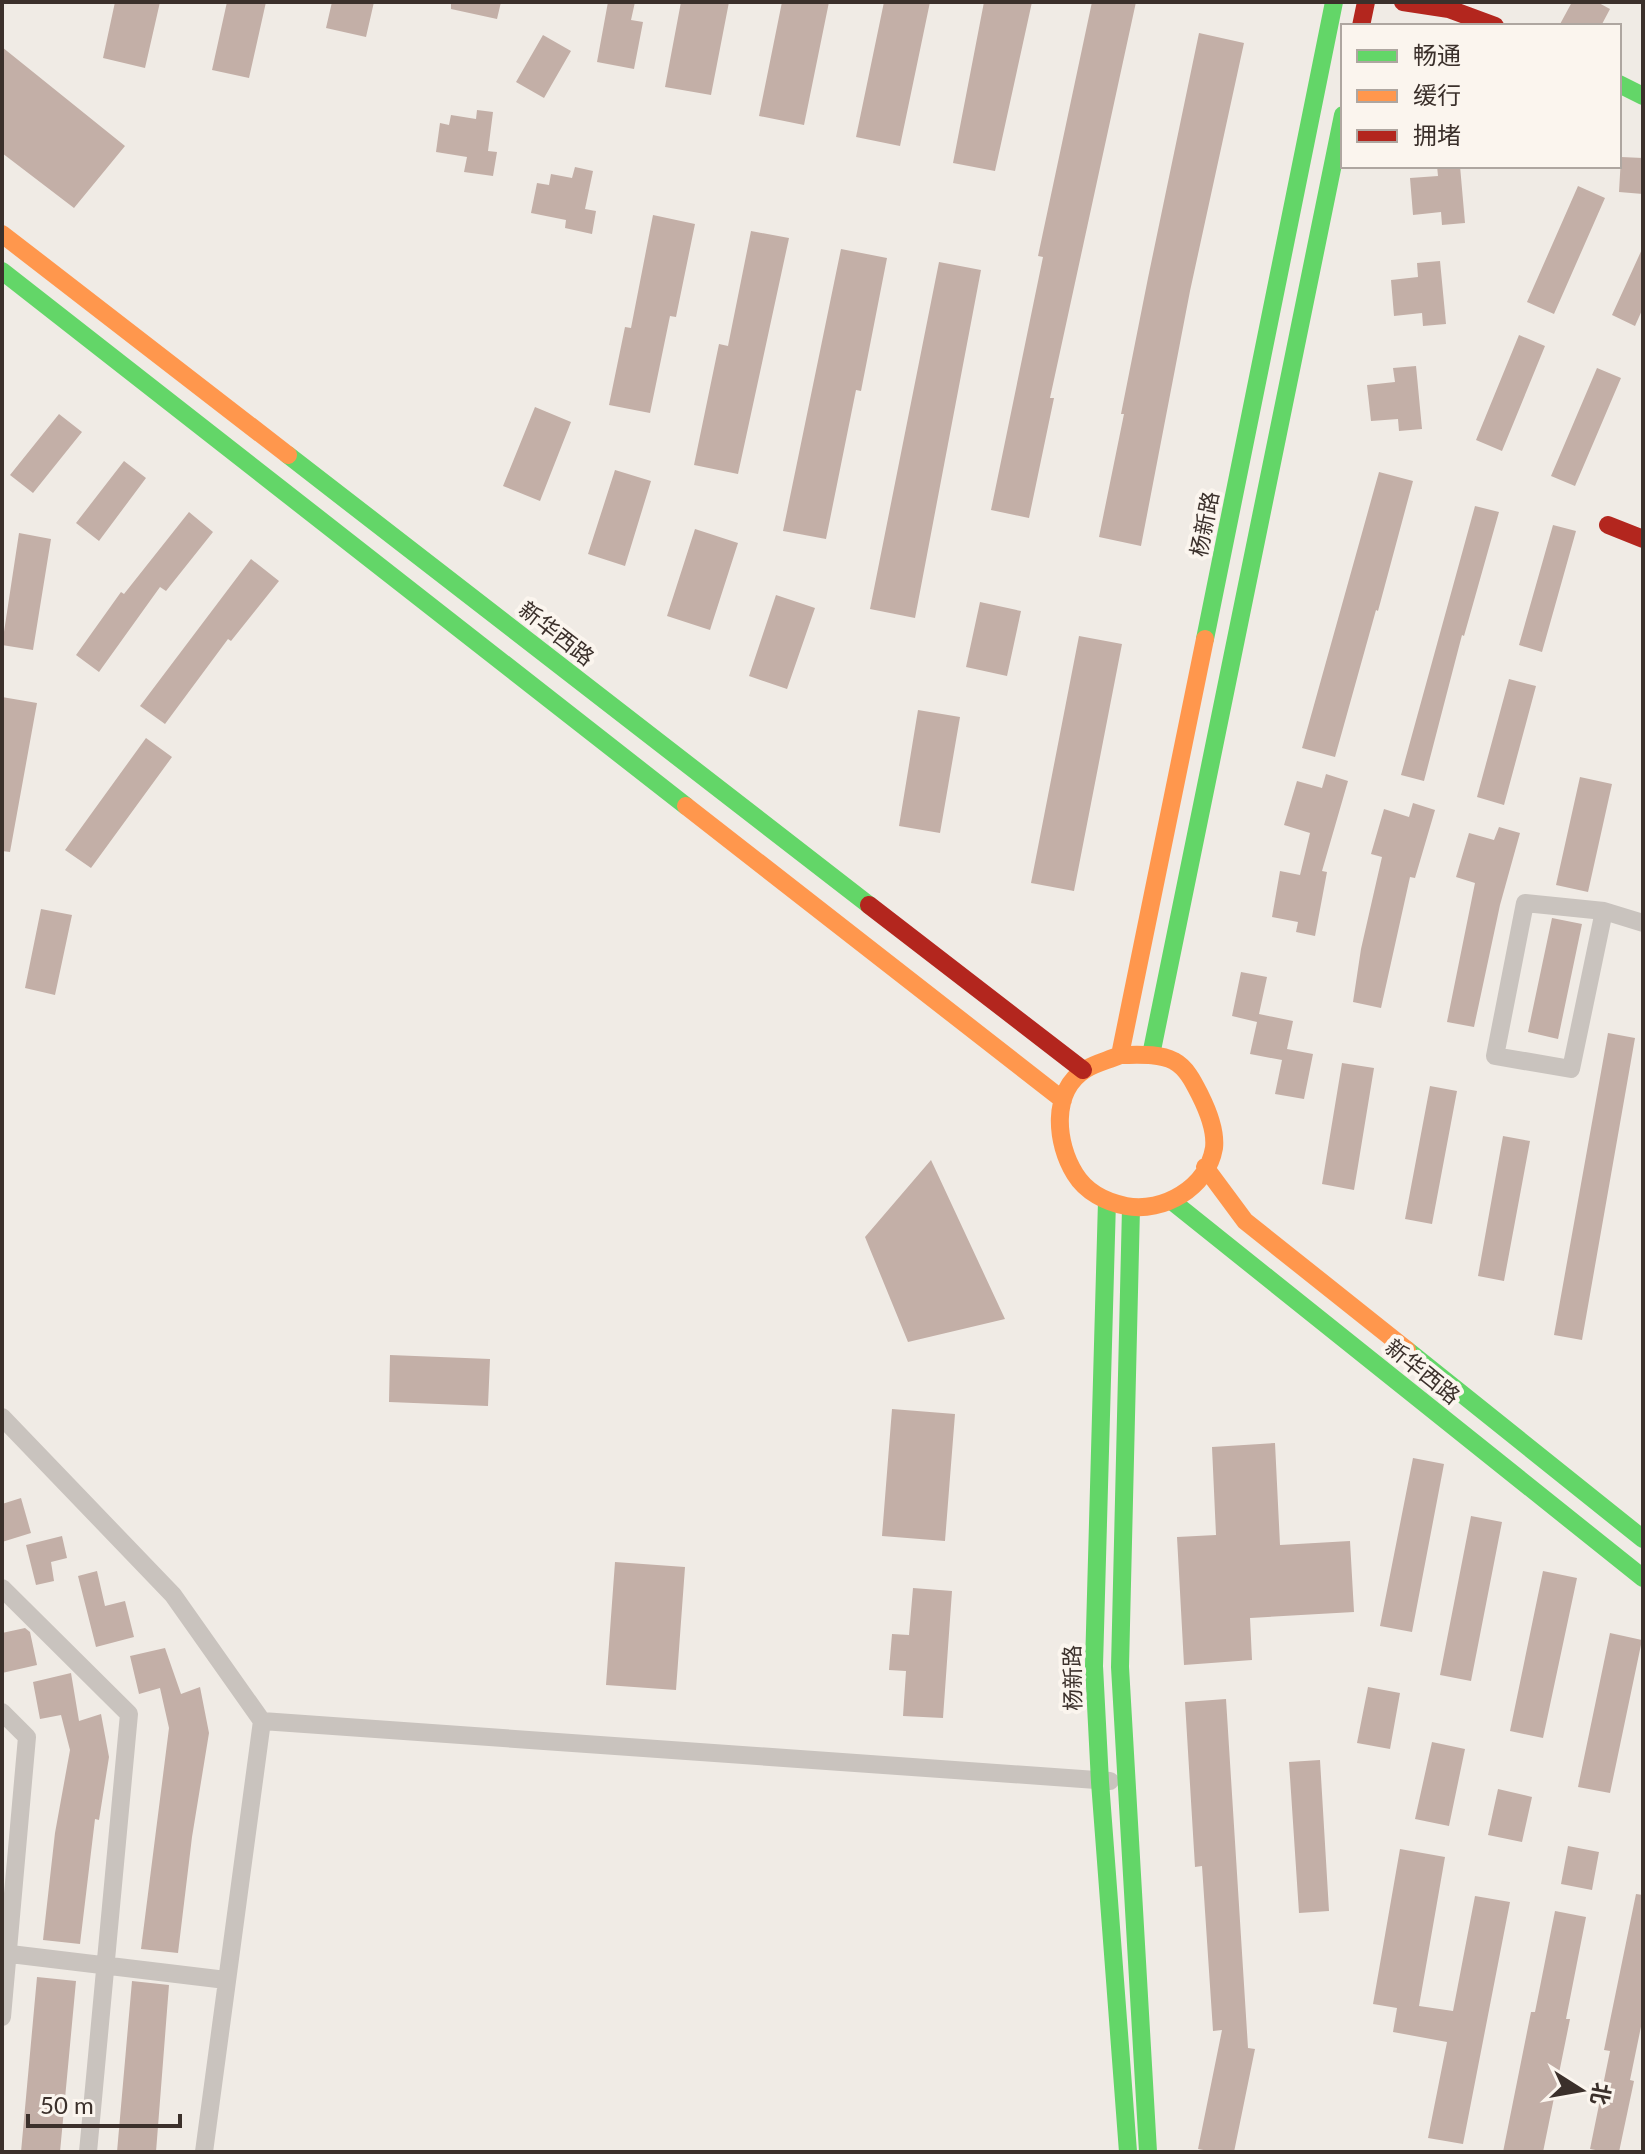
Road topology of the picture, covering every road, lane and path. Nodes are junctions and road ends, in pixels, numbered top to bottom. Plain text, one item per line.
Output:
1 (1334, 2) edge
2 (1366, 2) edge
3 (1403, 2) edge
4 (1361, 24) edge
5 (1490, 24) edge
6 (1621, 85) edge
7 (1643, 96) edge
8 (1341, 125) edge
9 (2, 234) edge
10 (2, 271) edge
11 (1608, 525) dead end
12 (1643, 539) edge
13 (1604, 911) junction
14 (1643, 923) edge
15 (1120, 1055) junction
16 (1151, 1055) junction
17 (1083, 1070) junction
18 (1063, 1100) junction
19 (1205, 1167) junction
20 (1107, 1201) junction
21 (1173, 1202) junction
22 (1131, 1208) junction
23 (2, 1417) edge
24 (1643, 1539) edge
25 (1643, 1578) edge
26 (2, 1588) edge
27 (2, 1712) edge
28 (262, 1721) junction
29 (1129, 1779) junction
30 (1100, 1782) junction
31 (5, 1953) edge
32 (107, 1966) junction
33 (226, 1980) junction
34 (2, 2017) edge
35 (88, 2152) edge
36 (204, 2152) edge
37 (1128, 2152) edge
38 (1148, 2152) edge

1 - 15 street, 杨新路
2 - 4 street
3 - 5 street
6 - 7 street
8 - 16 street
9 - 17 street, 新华西路
10 - 18 street
11 - 12 street
13 - 13 street
13 - 14 street
15 - 16 street
15 - 17 street
16 - 19 street
17 - 18 street
18 - 20 street
19 - 21 street
19 - 24 street, 新华西路
20 - 22 street
20 - 30 street, 杨新路
21 - 22 street
21 - 25 street, 新华西路
22 - 29 street
23 - 28 street
26 - 32 street
27 - 31 street
28 - 30 street
28 - 33 street
29 - 30 street
29 - 38 street
30 - 37 street, 杨新路
31 - 32 street
31 - 34 street
32 - 33 street
32 - 35 street
33 - 36 street

